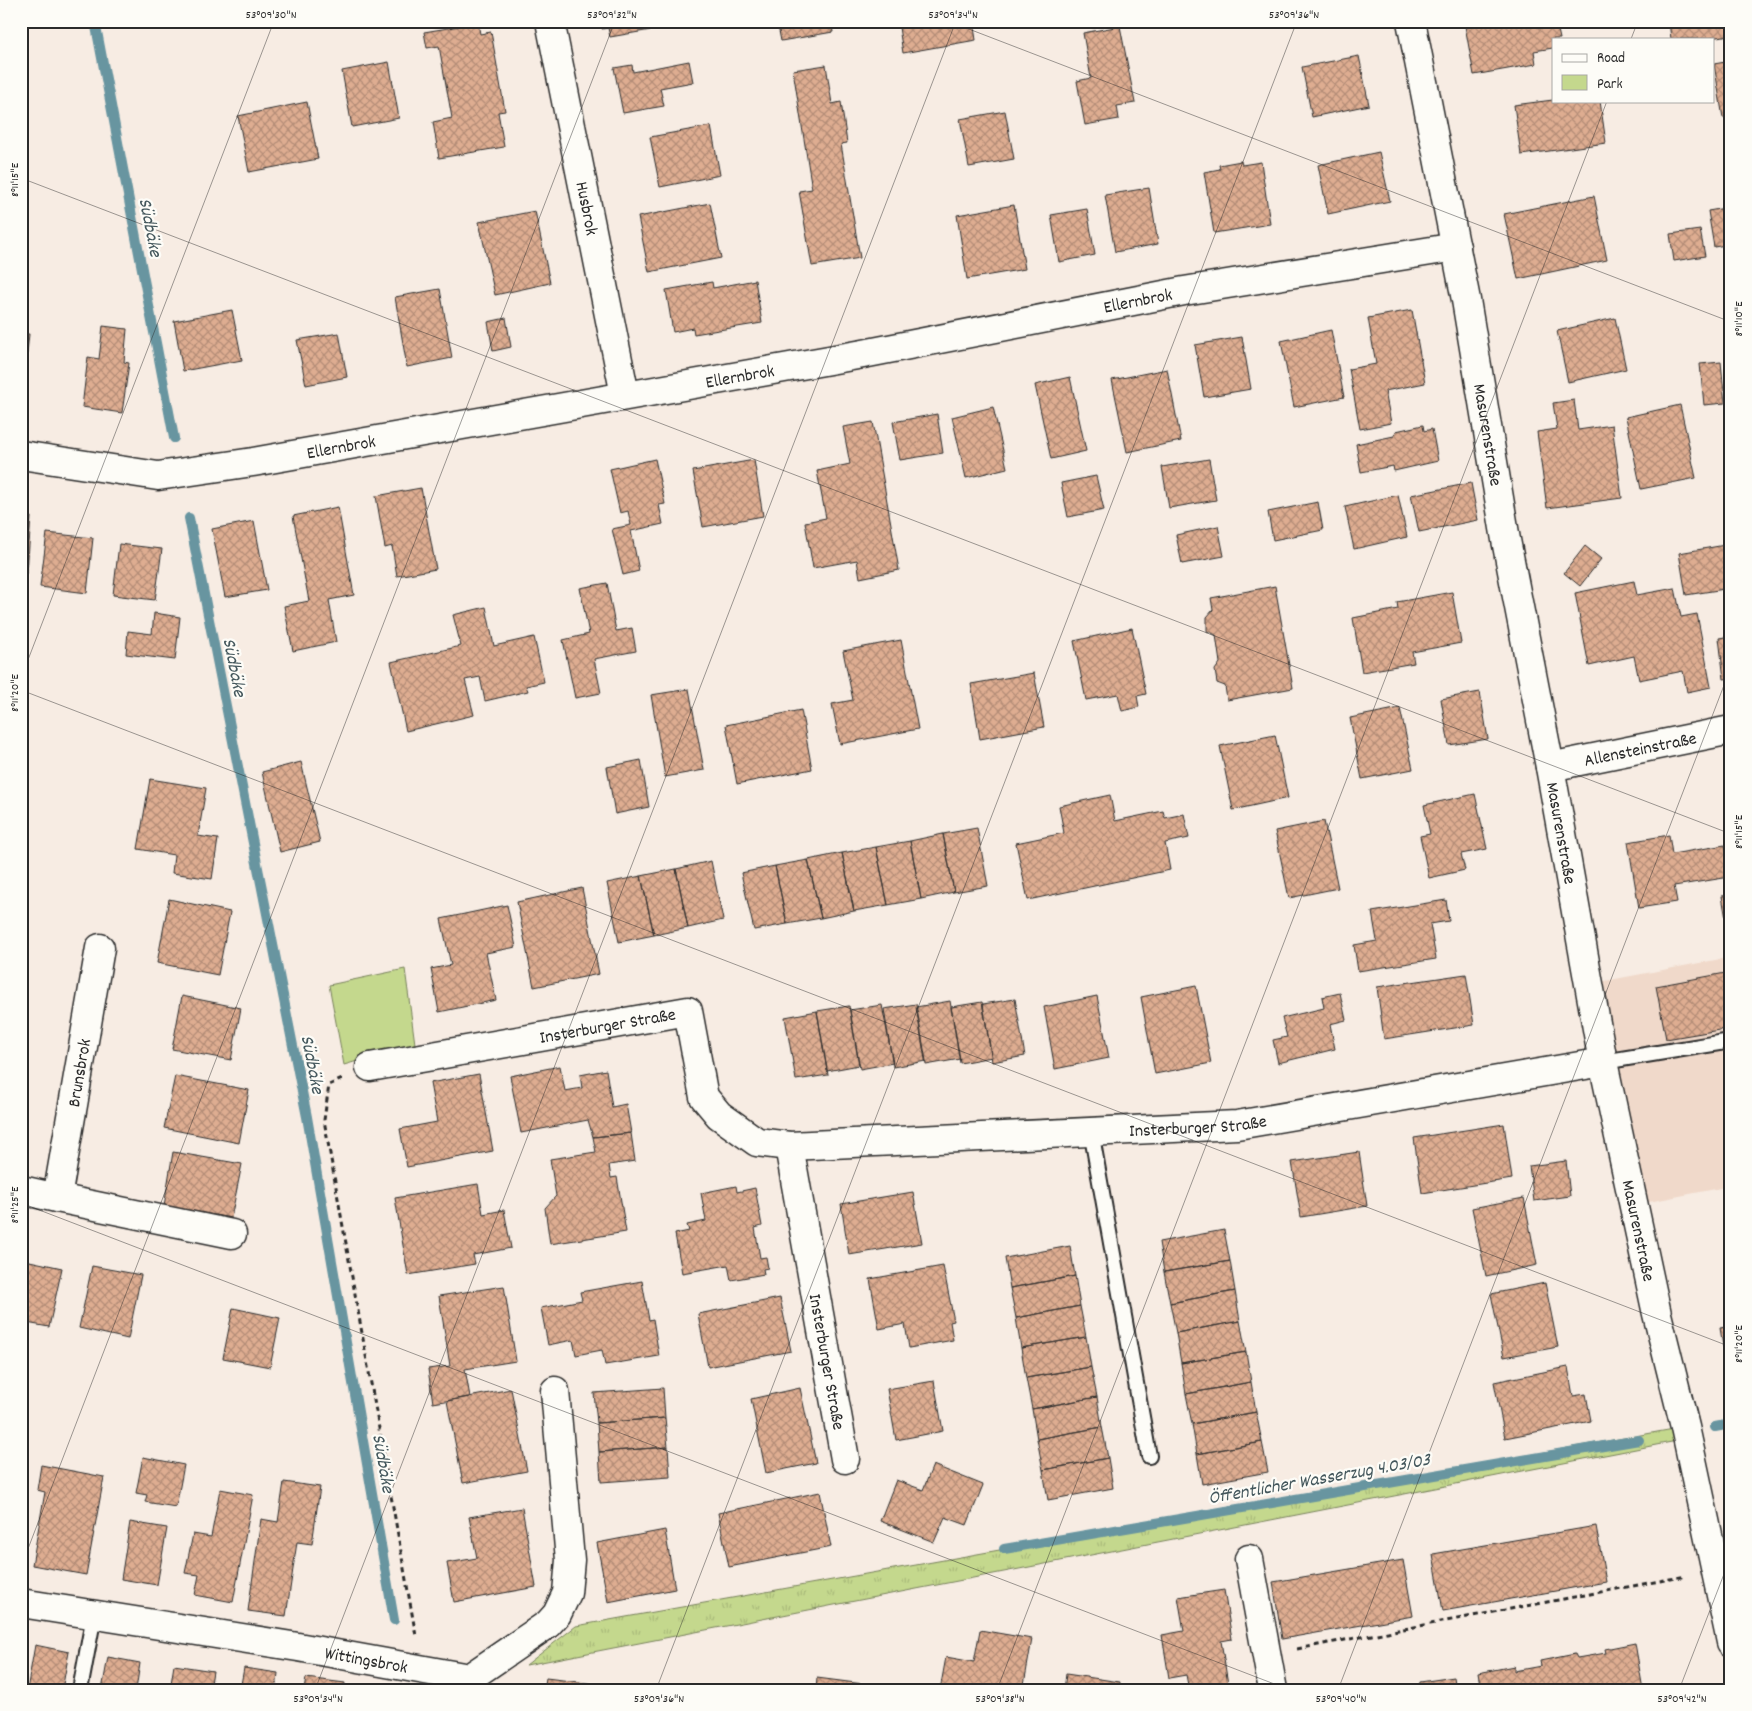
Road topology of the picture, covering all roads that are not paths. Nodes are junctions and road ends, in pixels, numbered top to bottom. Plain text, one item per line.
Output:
1 (550, 21) edge
2 (1411, 21) edge
3 (1456, 247) junction
4 (625, 395) junction
5 (21, 454) edge
6 (1731, 730) edge
7 (1550, 768) junction
8 (100, 948) dead end
9 (1731, 1041) edge
10 (1603, 1062) junction
11 (370, 1067) road end
12 (1091, 1131) junction
13 (789, 1146) junction
14 (21, 1190) edge
15 (57, 1198) junction
16 (232, 1234) dead end
17 (555, 1391) dead end
18 (1149, 1456) dead end
19 (845, 1459) dead end
20 (1249, 1559) dead end
21 (21, 1603) edge
22 (94, 1615) junction
23 (1731, 1642) edge
24 (80, 1690) edge
25 (1273, 1690) edge

1 - 4 street, Husbrok
2 - 3 street, Masurenstraße
3 - 4 street, Ellernbrok
3 - 7 street, Masurenstraße
4 - 5 street, Ellernbrok
6 - 7 street, Allensteinstraße
7 - 10 street, Masurenstraße
8 - 15 street, Brunsbrok
9 - 10 lane
10 - 12 street, Insterburger Straße
10 - 23 street, Masurenstraße
11 - 13 street, Insterburger Straße
12 - 13 street, Insterburger Straße
12 - 18 lane
13 - 19 street, Insterburger Straße
14 - 15 street
15 - 16 street
17 - 22 street, Wittingsbrok
20 - 25 street
21 - 22 street, Wittingsbrok
22 - 24 lane

